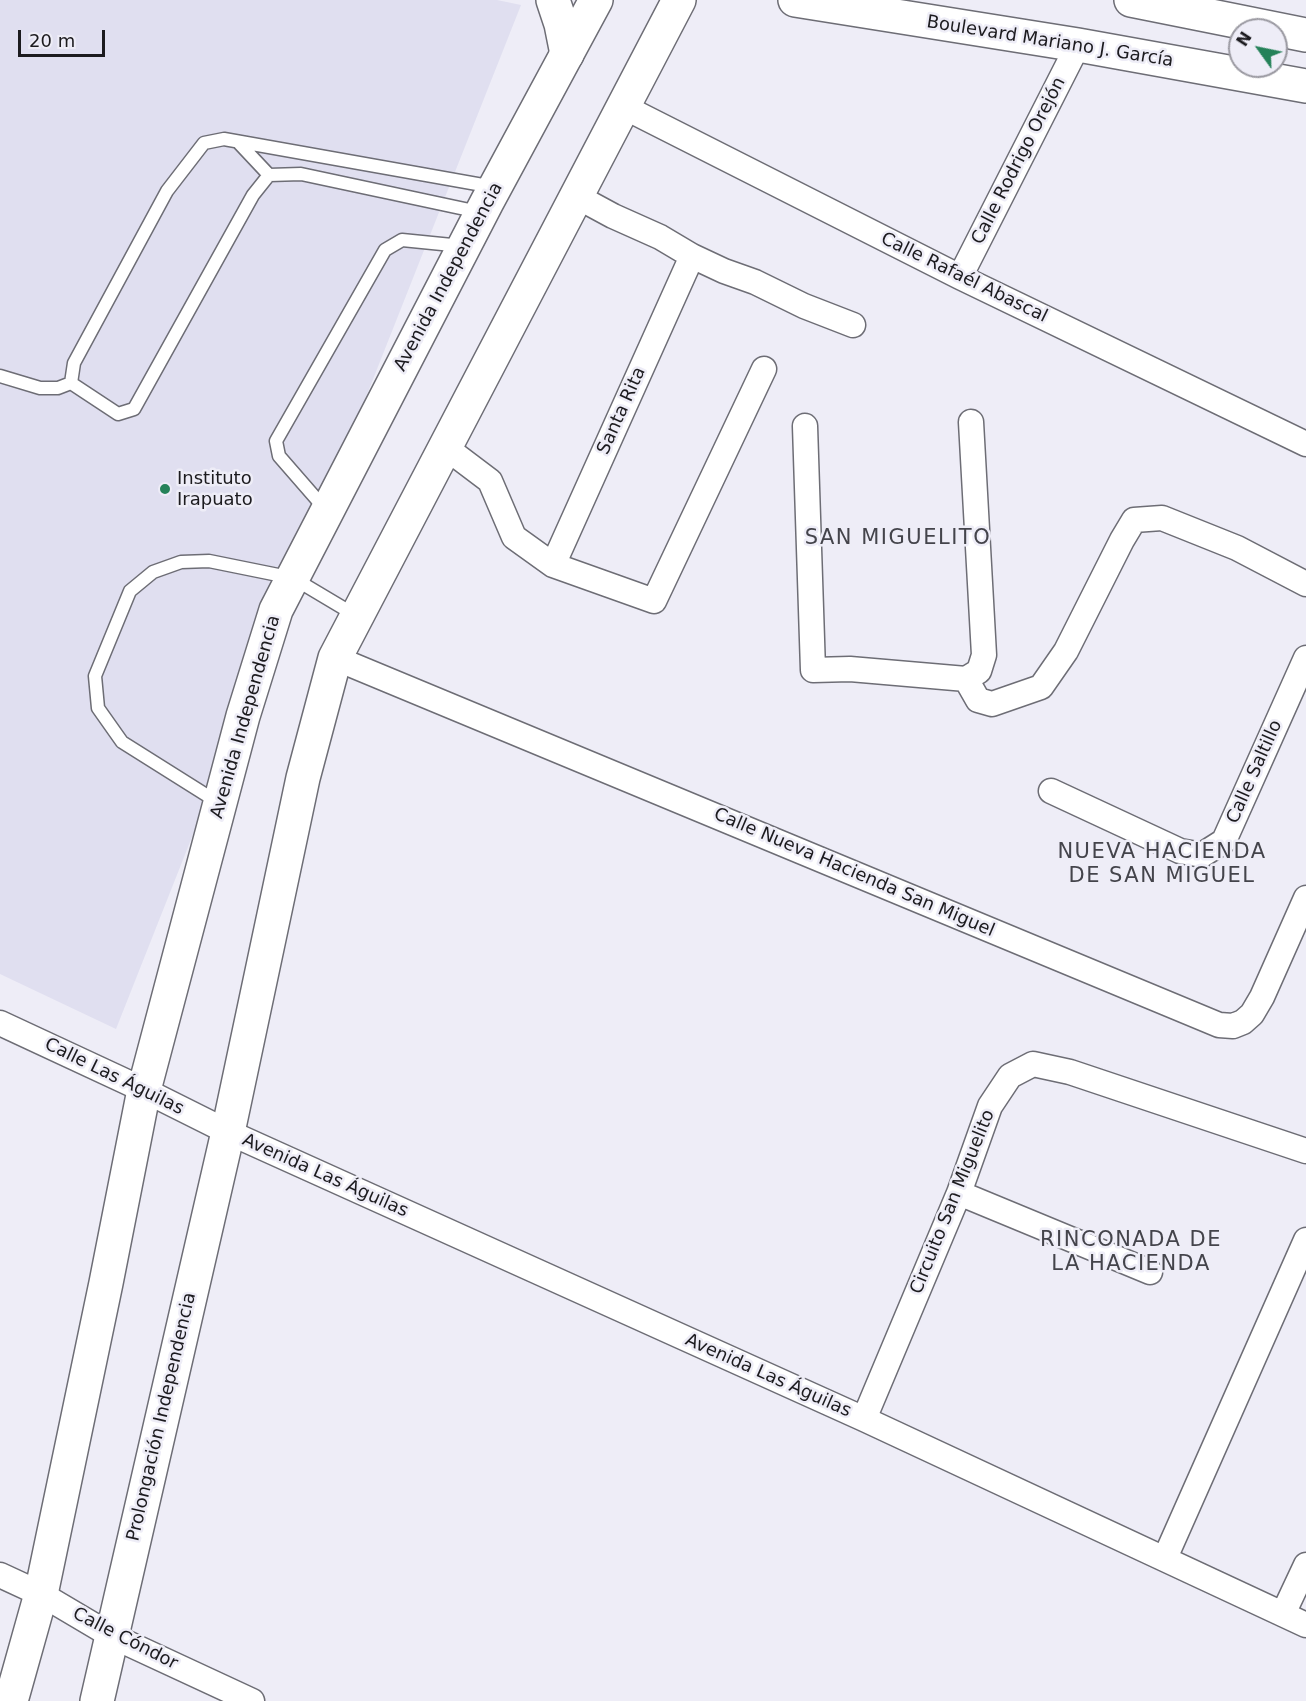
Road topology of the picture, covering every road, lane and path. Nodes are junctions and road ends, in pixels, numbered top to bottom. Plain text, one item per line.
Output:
1 (553, 0) edge
2 (596, 0) edge
3 (679, 0) edge
4 (795, 0) edge
5 (1131, 0) edge
6 (1303, 27) edge
7 (1078, 45) junction
8 (567, 54) junction
9 (1306, 86) edge
10 (624, 107) junction
11 (237, 142) junction
12 (269, 175) junction
13 (576, 196) junction
14 (489, 200) junction
15 (464, 246) junction
16 (692, 256) junction
17 (960, 277) junction
18 (853, 325) dead end
19 (764, 369) dead end
20 (0, 376) edge
21 (71, 383) junction
22 (971, 422) dead end
23 (805, 426) dead end
24 (1306, 444) edge
25 (446, 447) junction
26 (327, 511) junction
27 (553, 565) junction
28 (293, 578) junction
29 (1306, 584) edge
30 (356, 615) junction
31 (335, 658) junction
32 (1306, 658) edge
33 (966, 679) junction
34 (1051, 791) dead end
35 (220, 803) junction
36 (1306, 898) edge
37 (0, 1023) edge
38 (144, 1090) junction
39 (228, 1132) junction
40 (1306, 1151) edge
41 (958, 1192) junction
42 (1306, 1240) edge
43 (1150, 1272) dead end
44 (864, 1419) junction
45 (1165, 1558) junction
46 (1306, 1565) edge
47 (0, 1575) edge
48 (41, 1594) junction
49 (1283, 1614) junction
50 (1306, 1625) edge
51 (112, 1636) junction
52 (11, 1701) edge
53 (97, 1701) edge
54 (252, 1701) edge

1 - 8 street
2 - 8 street, Avenida Independencia
3 - 10 street
4 - 7 street, Boulevard Mariano J. García
5 - 6 street
7 - 9 street, Boulevard Mariano J. García
7 - 17 street, Calle Rodrigo Orejón
8 - 14 street, Avenida Independencia
10 - 13 street
10 - 17 street, Calle Rafaél Abascal
11 - 12 lane
11 - 14 lane
11 - 21 lane
12 - 14 lane
12 - 21 lane
13 - 16 street
13 - 25 street
14 - 15 street, Avenida Independencia
15 - 26 street, Avenida Independencia
15 - 26 lane
16 - 18 street
16 - 27 street, Santa Rita
17 - 24 street, Calle Rafaél Abascal
19 - 27 street
20 - 21 lane
22 - 33 street
23 - 33 street
25 - 27 street
25 - 30 street
26 - 28 street, Avenida Independencia
28 - 30 lane
28 - 35 street, Avenida Independencia
28 - 35 lane
29 - 33 street
30 - 31 street
31 - 36 street, Calle Nueva Hacienda San Miguel
31 - 39 street
32 - 34 street, Calle Saltillo
35 - 38 street, Avenida Independencia
37 - 38 street, Calle Las Águilas
38 - 39 street, Calle Las Águilas
38 - 48 street, Avenida Independencia
39 - 44 street, Avenida Las Águilas
39 - 51 street, Prolongación Independencia
40 - 41 street, Circuito San Miguelito
41 - 43 street
41 - 44 street, Circuito San Miguelito
42 - 45 street
44 - 45 street, Avenida Las Águilas
45 - 49 street, Avenida Las Águilas
46 - 49 street
47 - 48 street, Calle Cóndor
48 - 51 street, Calle Cóndor
48 - 52 street
49 - 50 street, Avenida Las Águilas
51 - 53 street, Prolongación Independencia
51 - 54 street, Calle Cóndor

